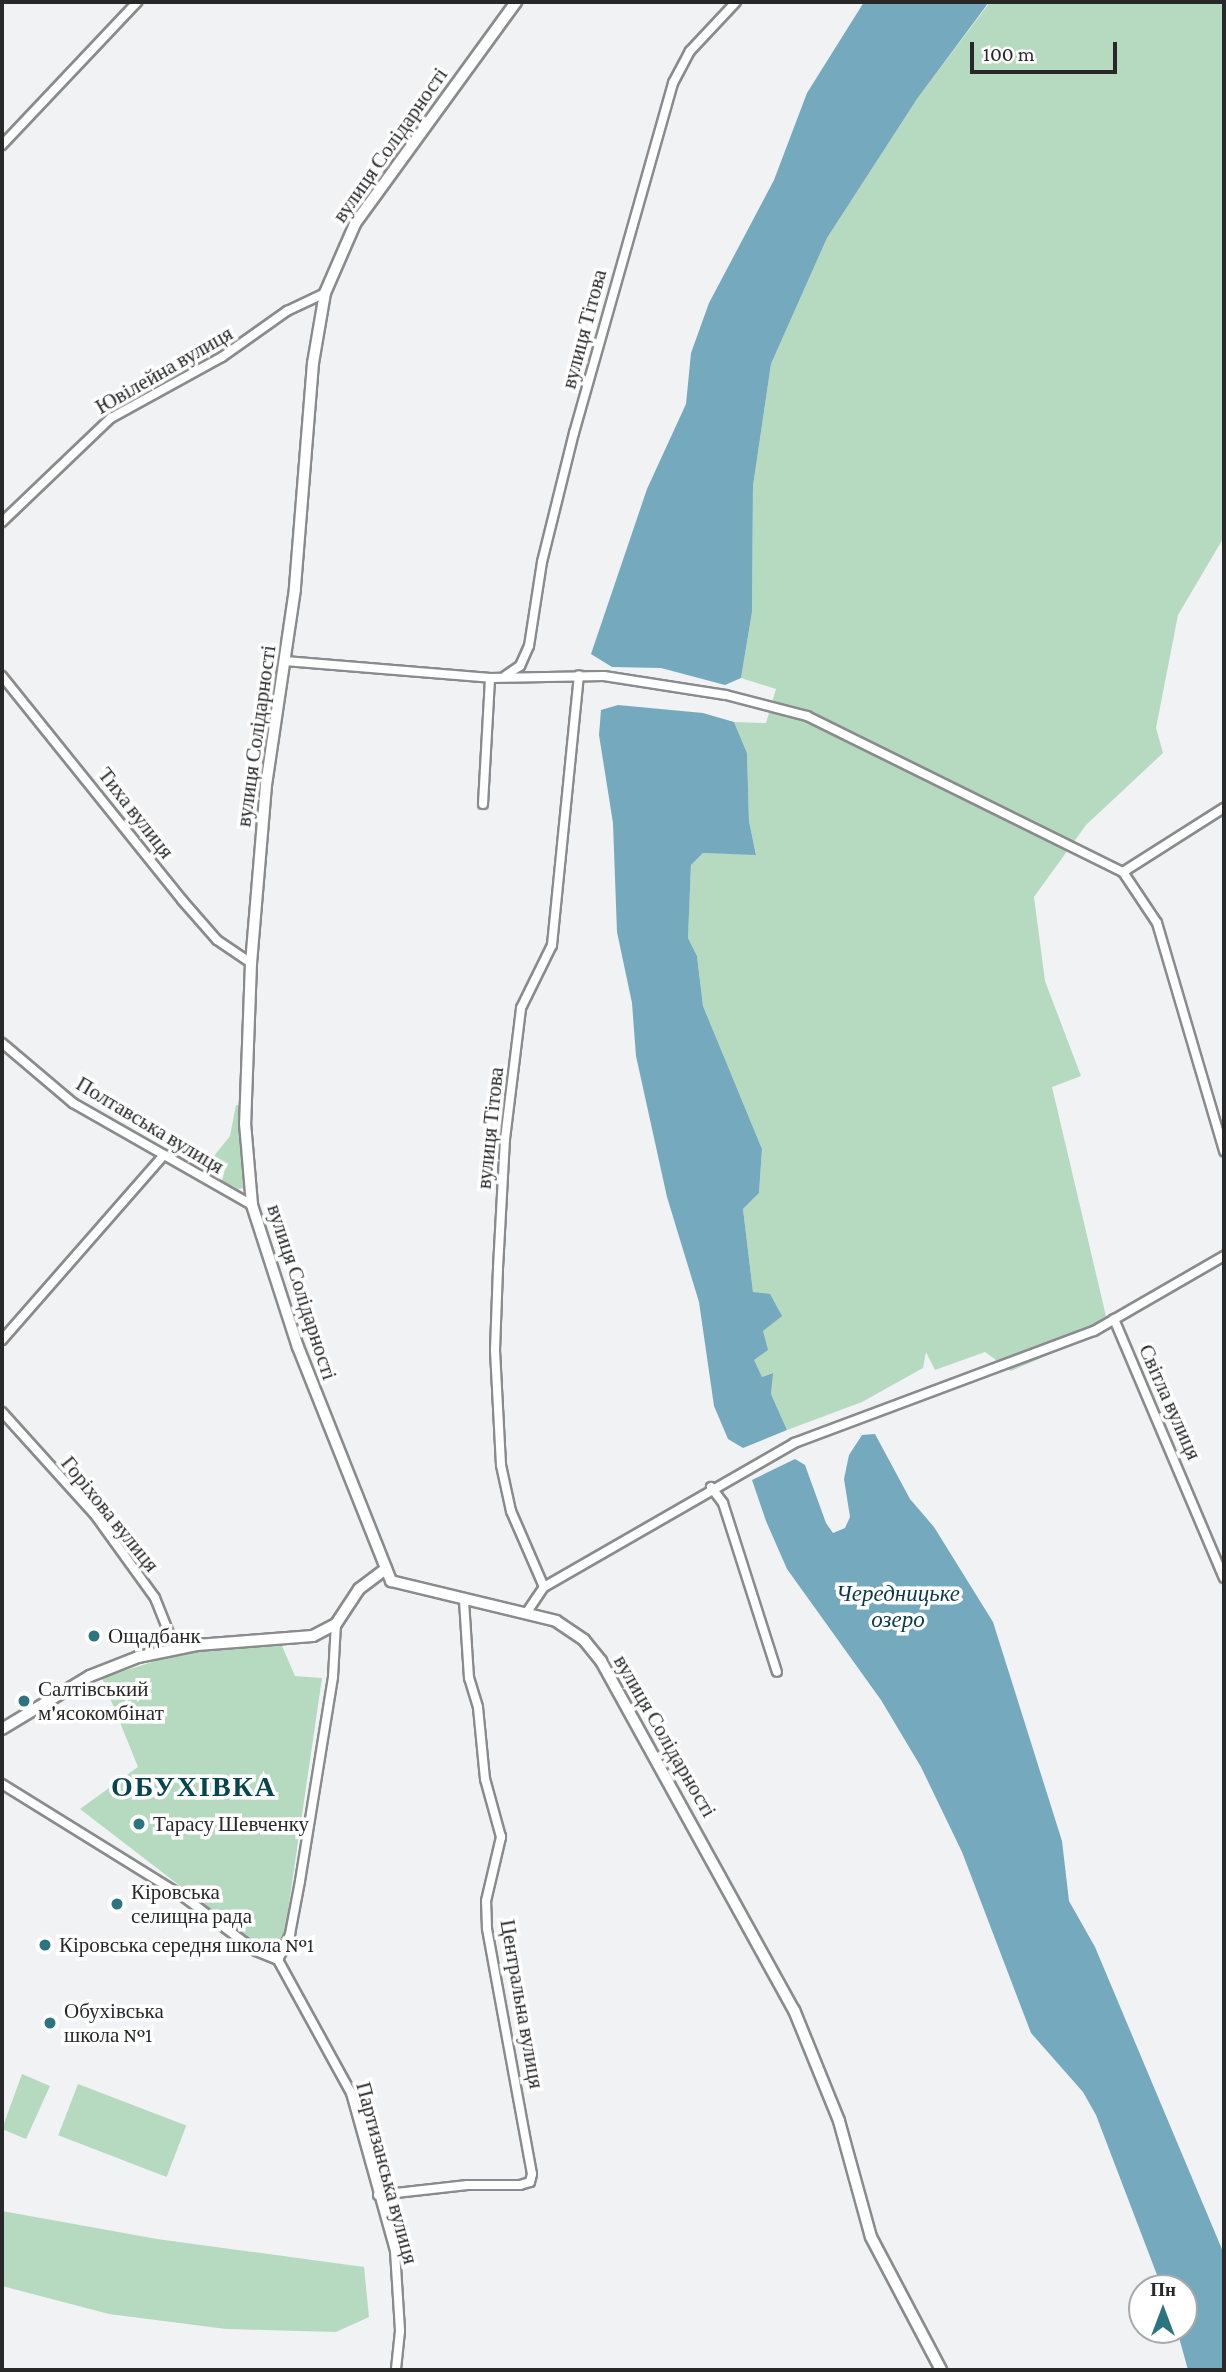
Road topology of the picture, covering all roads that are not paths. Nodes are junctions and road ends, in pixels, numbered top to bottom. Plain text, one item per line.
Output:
1 (137, 2) edge
2 (516, 2) edge
3 (736, 2) edge
4 (2, 145) edge
5 (325, 293) junction
6 (2, 522) edge
7 (285, 661) junction
8 (579, 674) junction
9 (2, 676) edge
10 (502, 677) junction
11 (489, 678) junction
12 (483, 804) dead end
13 (1224, 808) edge
14 (1123, 872) junction
15 (251, 963) junction
16 (2, 1043) edge
17 (1224, 1151) edge
18 (164, 1155) junction
19 (253, 1205) junction
20 (1224, 1255) edge
21 (1114, 1319) junction
22 (2, 1340) edge
23 (2, 1412) edge
24 (711, 1487) junction
25 (386, 1569) junction
26 (1224, 1578) edge
27 (544, 1587) junction
28 (464, 1600) junction
29 (527, 1612) junction
30 (336, 1624) junction
31 (175, 1648) junction
32 (777, 1672) dead end
33 (2, 1729) edge
34 (2, 1784) edge
35 (278, 1960) junction
36 (378, 2195) junction
37 (396, 2370) edge
38 (941, 2370) edge

1 - 4 street
2 - 5 main road, вулиця Солідарності
3 - 10 street, вулиця Тітова
5 - 6 street, Ювілейна вулиця
5 - 7 main road, вулиця Солідарності
7 - 11 street
7 - 15 main road, вулиця Солідарності
8 - 10 street
8 - 14 street
8 - 27 street, вулиця Тітова
9 - 15 street, Тиха вулиця
10 - 11 street
11 - 12 street
13 - 14 street
14 - 17 street
15 - 19 main road, вулиця Солідарності
16 - 18 street, Полтавська вулиця
18 - 19 street, Полтавська вулиця
18 - 22 street
19 - 25 main road, вулиця Солідарності
20 - 21 street
21 - 24 street
21 - 26 street, Світла вулиця
23 - 31 street, Горіхова вулиця
24 - 27 street
24 - 32 street
25 - 28 main road, вулиця Солідарності
25 - 30 street
27 - 29 street
28 - 29 main road, вулиця Солідарності
28 - 36 street, Центральна вулиця
29 - 38 main road, вулиця Солідарності
30 - 31 street
30 - 35 street
31 - 33 street
34 - 35 street
35 - 36 street, Партизанська вулиця
36 - 37 street, Партизанська вулиця

